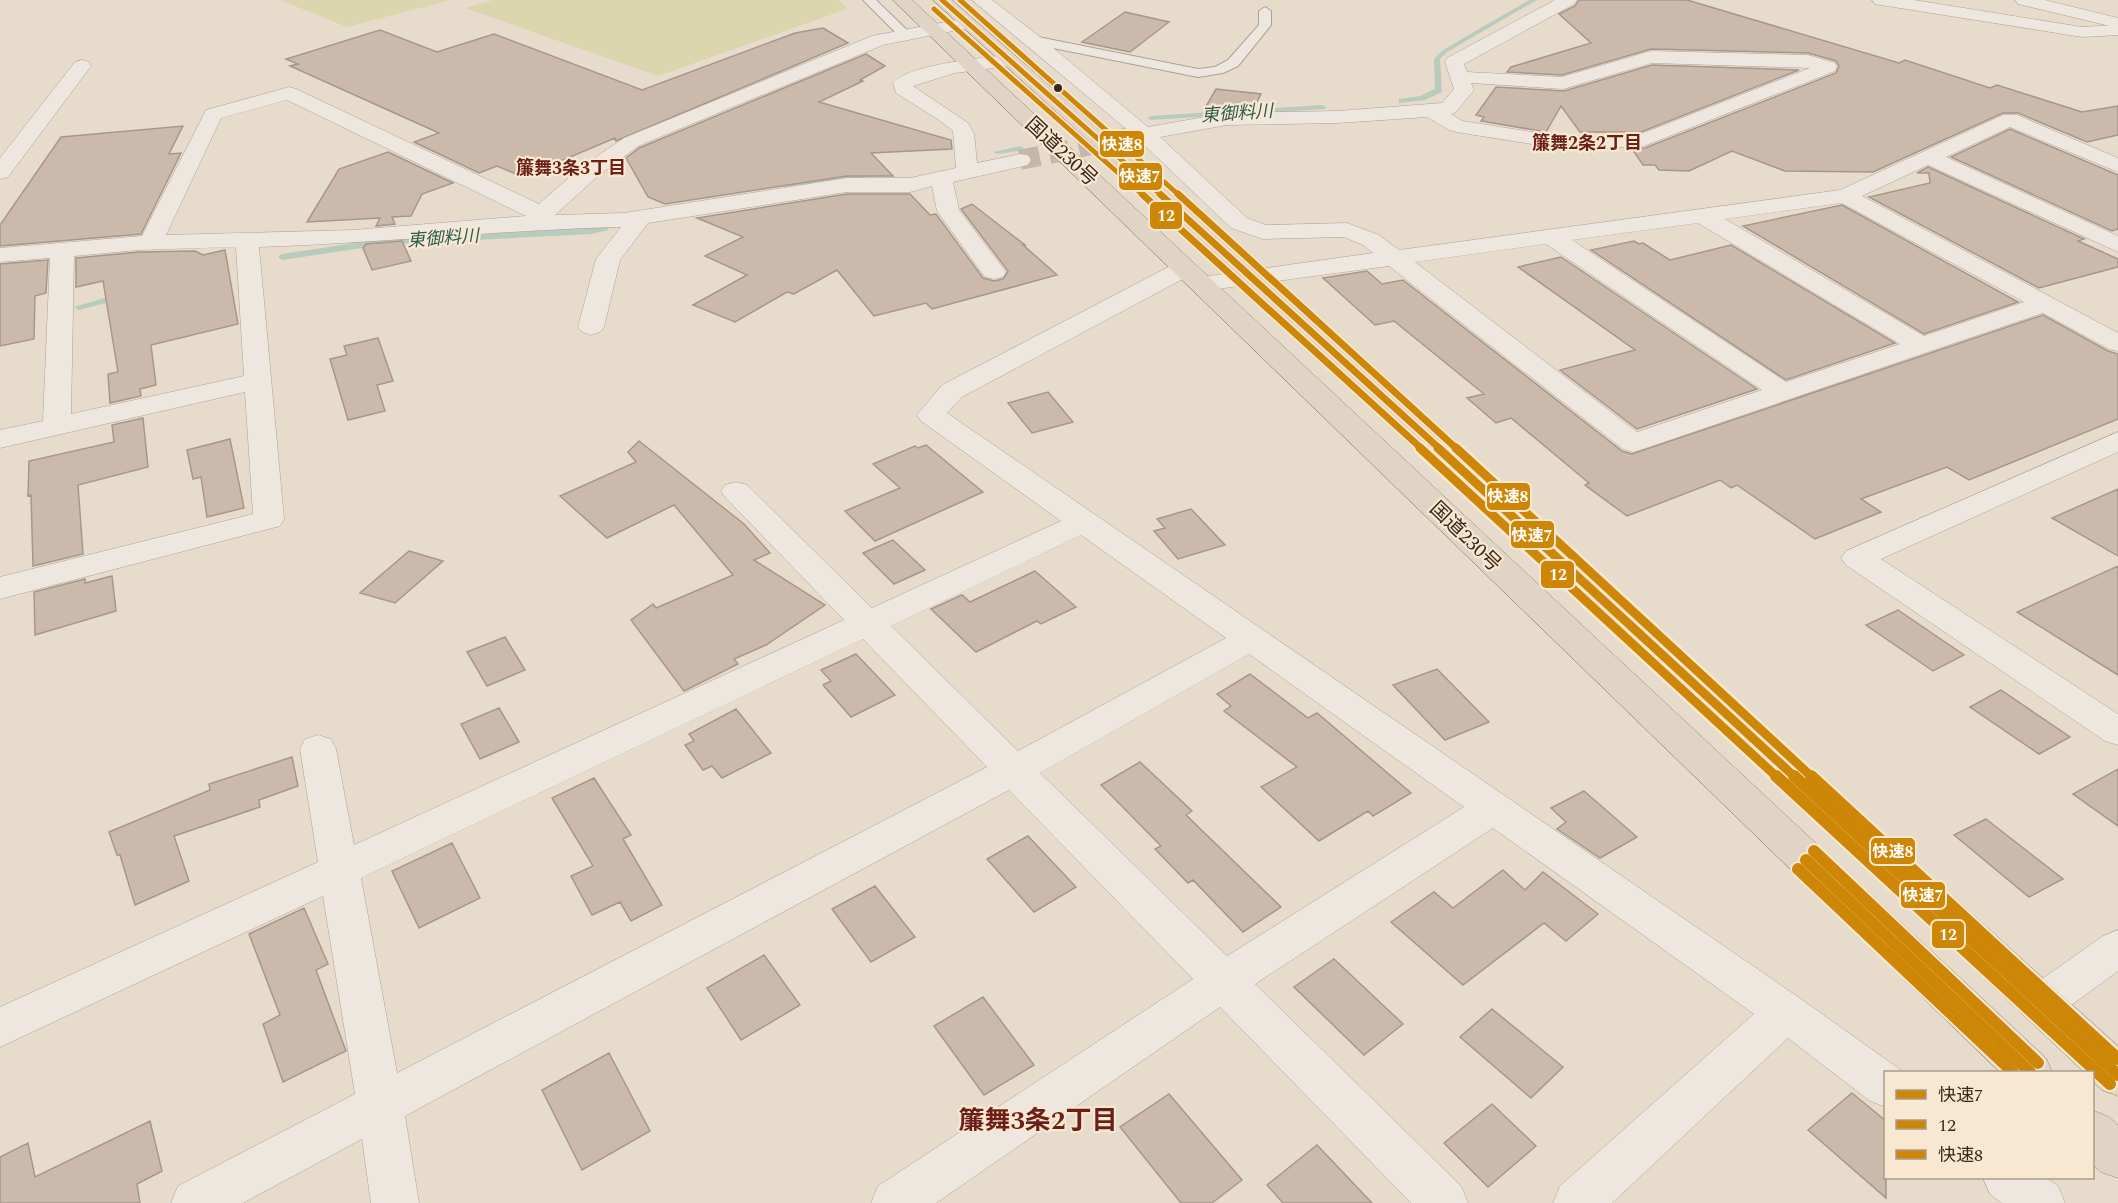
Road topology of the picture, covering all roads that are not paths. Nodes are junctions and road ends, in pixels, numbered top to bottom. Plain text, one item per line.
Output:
1 (869, 0) edge
2 (902, 0) edge
3 (1568, 0) edge
4 (1881, 0) edge
5 (2024, 0) edge
6 (974, 11) edge
7 (1265, 11) dead end
8 (926, 21) edge
9 (2116, 32) edge
10 (1033, 40) junction
11 (1009, 61) junction
12 (969, 64) junction
13 (82, 66) dead end
14 (1459, 76) junction
15 (1431, 110) junction
16 (1144, 134) junction
17 (1928, 157) junction
18 (1020, 160) tunnel mouth
19 (2118, 166) edge
20 (0, 172) edge
21 (967, 172) junction
22 (942, 179) junction
23 (1845, 196) junction
24 (1703, 216) junction
25 (537, 218) junction
26 (640, 218) junction
27 (1553, 237) junction
28 (247, 240) junction
29 (151, 242) junction
30 (2118, 245) edge
31 (62, 248) junction
32 (0, 255) edge
33 (1392, 258) junction
34 (994, 272) dead end
35 (1193, 276) junction
36 (1252, 276) junction
37 (2043, 304) junction
38 (591, 327) dead end
39 (2118, 343) edge
40 (1921, 345) junction
41 (258, 381) junction
42 (1784, 392) junction
43 (57, 426) junction
44 (0, 440) edge
45 (2118, 441) edge
46 (736, 491) dead end
47 (1084, 522) junction
48 (0, 588) edge
49 (870, 623) junction
50 (1252, 638) junction
51 (2111, 718) edge
52 (318, 749) dead end
53 (1014, 770) junction
54 (1493, 808) junction
55 (339, 871) junction
56 (2118, 948) edge
57 (1224, 981) junction
58 (2040, 1004) junction
59 (1786, 1012) junction
60 (0, 1028) edge
61 (2029, 1071) edge
62 (2118, 1075) edge
63 (1884, 1085) edge
64 (380, 1105) junction
65 (2094, 1134) edge
66 (2118, 1156) edge
67 (2008, 1179) edge
68 (195, 1203) edge
69 (395, 1203) edge
70 (895, 1203) edge
71 (1444, 1203) edge
72 (1577, 1203) edge
73 (2041, 1203) edge

1 - 8 lane
2 - 8 highway, 国道230号
3 - 14 street
4 - 9 street
5 - 9 street
6 - 8 highway, 国道230号
6 - 10 street
6 - 11 highway, 国道230号
7 - 10 lane
8 - 12 highway, 国道230号
8 - 25 street
10 - 16 street
11 - 12 street
11 - 36 highway, 国道230号
12 - 21 street
12 - 35 highway, 国道230号
13 - 20 street
14 - 15 street
14 - 15 street
15 - 16 street
16 - 33 street
17 - 19 street
17 - 23 street
17 - 30 street
18 - 21 street
21 - 22 street
22 - 26 street
22 - 34 street
23 - 24 street
23 - 37 street
24 - 27 street
24 - 40 street
25 - 26 street
25 - 28 street
25 - 29 street
26 - 38 street
27 - 33 street
27 - 42 street
28 - 29 street
28 - 41 street
29 - 31 street
31 - 32 street
31 - 43 street
33 - 36 street
33 - 42 street
35 - 36 street
35 - 47 street
35 - 61 highway, 国道230号
36 - 58 highway, 国道230号
37 - 39 street
37 - 40 street
40 - 42 street
41 - 43 street
41 - 48 street
43 - 44 street
45 - 51 street
46 - 49 street
47 - 49 street
47 - 50 street
49 - 53 street
49 - 55 street
50 - 53 street
50 - 54 street
52 - 55 street
53 - 57 street
53 - 64 street
54 - 57 street
54 - 59 street
55 - 60 street
55 - 64 street
56 - 58 street
57 - 70 street
57 - 71 street
58 - 62 highway, 国道230号
59 - 63 street
59 - 72 street
64 - 68 street
64 - 69 street
65 - 66 highway
67 - 73 street

